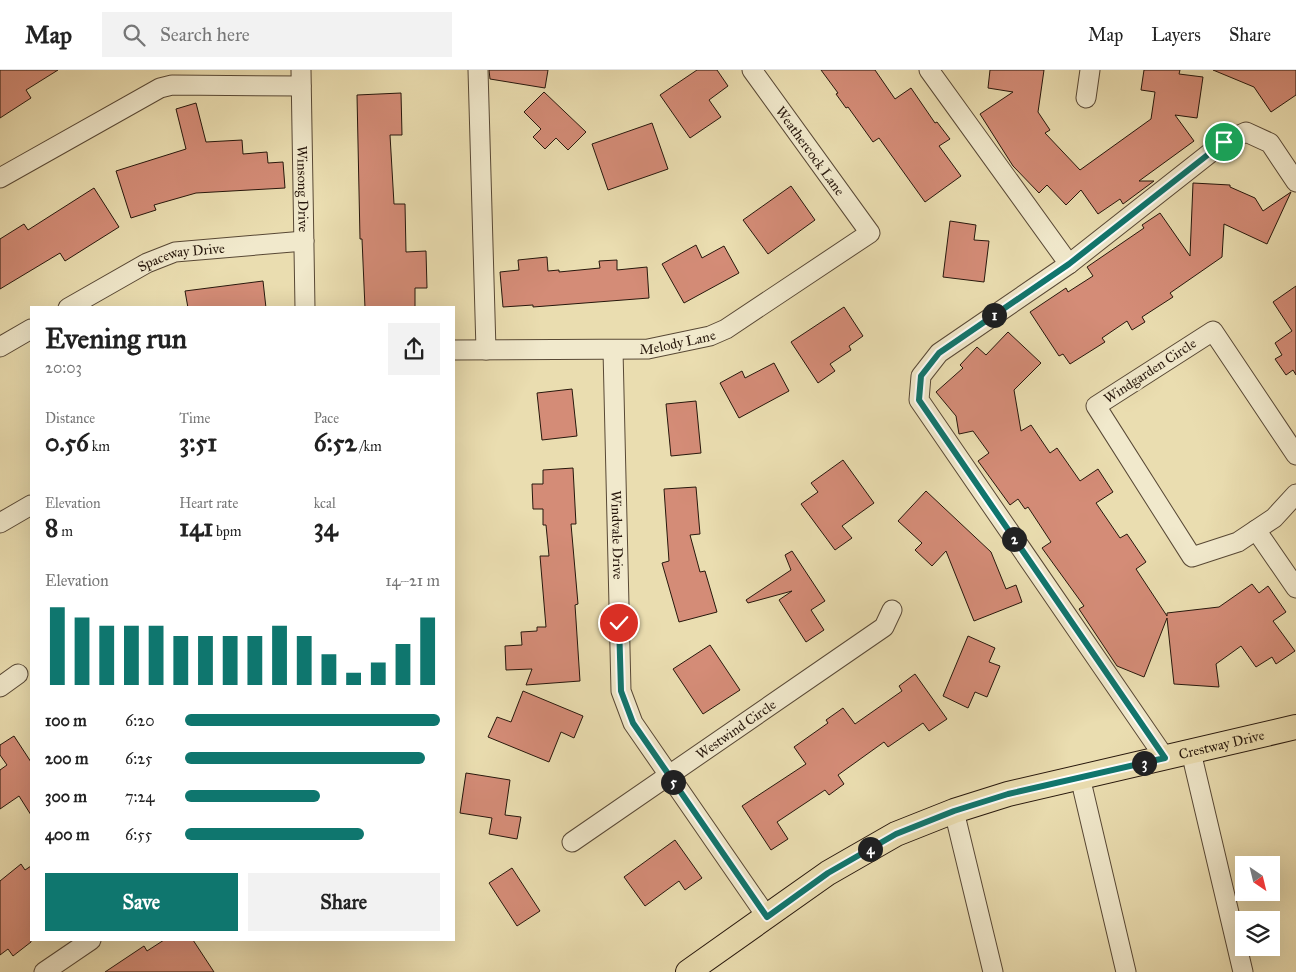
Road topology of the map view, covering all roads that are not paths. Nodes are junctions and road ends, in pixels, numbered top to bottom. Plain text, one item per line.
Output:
1 (478, 70) edge
2 (752, 70) edge
3 (929, 70) edge
4 (1090, 70) edge
5 (301, 78) edge
6 (1086, 98) dead end
7 (0, 178) edge
8 (1296, 182) edge
9 (870, 233) joint
10 (304, 241) junction
11 (1069, 264) junction
12 (72, 306) edge
13 (305, 306) edge
14 (30, 330) edge
15 (0, 347) edge
16 (455, 350) edge
17 (486, 350) junction
18 (613, 350) junction
19 (1296, 455) edge
20 (1296, 494) edge
21 (30, 505) edge
22 (0, 523) edge
23 (1256, 530) junction
24 (1296, 588) edge
25 (892, 610) dead end
26 (18, 674) dead end
27 (0, 686) edge
28 (1296, 727) edge
29 (1191, 752) junction
30 (1165, 758) junction
31 (669, 776) junction
32 (1080, 777) junction
33 (954, 811) junction
34 (572, 842) dead end
35 (767, 917) junction
36 (90, 941) edge
37 (44, 972) edge
38 (688, 972) edge
39 (993, 972) edge
40 (1126, 972) edge
41 (1243, 972) edge

1 - 17 street
2 - 9 street, Weathercock Lane
3 - 11 street
4 - 6 street
5 - 7 street
5 - 10 street, Winsong Drive
8 - 11 street
9 - 18 street, Melody Lane
10 - 12 street, Spaceway Drive
10 - 13 street, Winsong Drive
11 - 30 street
14 - 15 street
16 - 17 street, Melody Lane
17 - 18 street, Melody Lane
18 - 31 street, Windvale Drive
19 - 23 street, Windgarden Circle
20 - 23 street, Windgarden Circle
21 - 22 street
23 - 24 street
25 - 31 street, Westwind Circle
26 - 27 street
28 - 29 main road, Crestway Drive
29 - 30 main road, Crestway Drive
29 - 41 street
30 - 32 main road, Crestway Drive
31 - 34 street, Westwind Circle
31 - 35 street, Windvale Drive
32 - 33 main road, Crestway Drive
32 - 40 street
33 - 35 main road, Crestway Drive
33 - 39 street
35 - 38 main road, Crestway Drive
36 - 37 street

